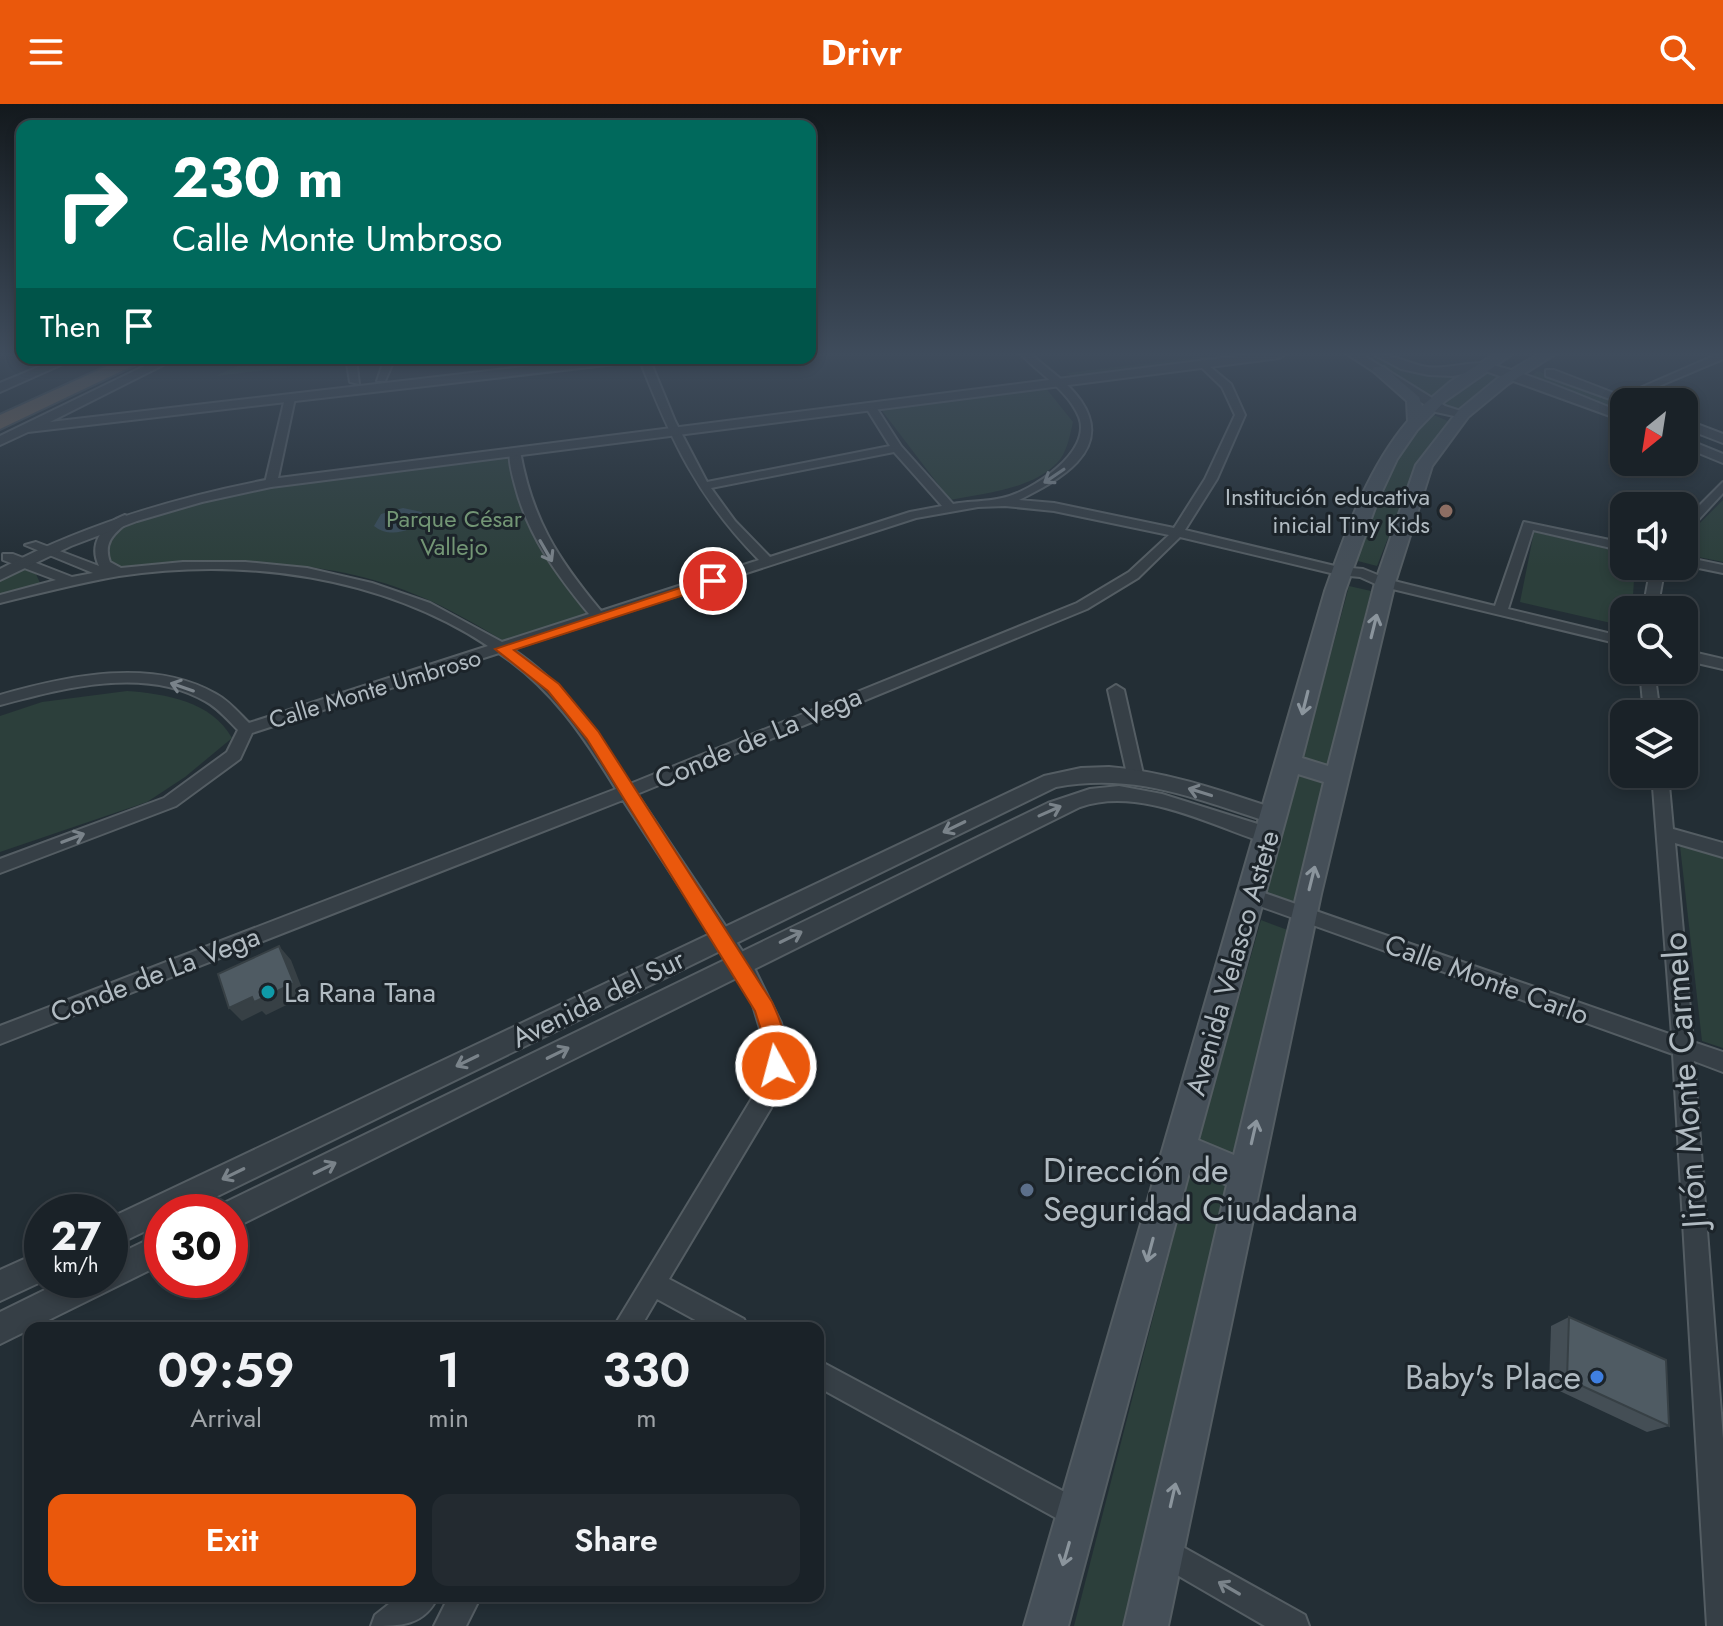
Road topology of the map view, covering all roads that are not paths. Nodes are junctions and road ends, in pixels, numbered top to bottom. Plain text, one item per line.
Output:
1 (36, 425) edge
2 (284, 425) edge
3 (686, 425) edge
4 (690, 425) edge
5 (882, 425) edge
6 (1088, 425) edge
7 (1236, 425) edge
8 (1415, 425) edge
9 (1455, 425) edge
10 (671, 427) junction
11 (1698, 429) edge
12 (1723, 439) edge
13 (0, 441) edge
14 (897, 448) junction
15 (1698, 448) edge
16 (514, 451) junction
17 (1723, 459) edge
18 (272, 478) junction
19 (703, 486) junction
20 (1723, 486) edge
21 (1022, 494) junction
22 (1005, 502) junction
23 (1032, 505) junction
24 (949, 507) junction
25 (1698, 513) edge
26 (130, 516) junction
27 (1180, 533) junction
28 (1610, 544) edge
29 (38, 547) junction
30 (10, 560) edge
31 (769, 563) junction
32 (1698, 564) edge
33 (1723, 569) edge
34 (1339, 571) junction
35 (112, 573) junction
36 (0, 575) edge
37 (71, 581) junction
38 (1385, 583) junction
39 (0, 599) edge
40 (1501, 610) junction
41 (600, 618) junction
42 (1610, 637) edge
43 (503, 649) junction
44 (1698, 658) edge
45 (1723, 664) edge
46 (1116, 690) dead end
47 (0, 700) edge
48 (246, 729) junction
49 (1290, 763) junction
50 (1135, 774) junction
51 (1337, 777) junction
52 (1662, 788) edge
53 (626, 792) junction
54 (1272, 826) junction
55 (1667, 834) junction
56 (1723, 850) edge
57 (0, 866) edge
58 (1250, 895) junction
59 (1303, 914) junction
60 (722, 938) junction
61 (738, 963) junction
62 (0, 1035) edge
63 (1683, 1048) junction
64 (1723, 1062) edge
65 (1178, 1148) junction
66 (1245, 1176) junction
67 (248, 1206) edge
68 (128, 1224) edge
69 (24, 1275) edge
70 (652, 1283) junction
71 (0, 1286) edge
72 (61, 1298) edge
73 (629, 1322) edge
74 (724, 1322) edge
75 (0, 1328) edge
76 (1713, 1363) edge
77 (824, 1376) edge
78 (1077, 1514) junction
79 (1163, 1551) junction
80 (416, 1602) edge
81 (463, 1602) edge
82 (386, 1626) edge
83 (449, 1626) edge
84 (1046, 1626) edge
85 (1146, 1626) edge
86 (1294, 1626) edge
87 (1722, 1626) edge

1 - 13 street
2 - 18 street
3 - 10 street
4 - 10 street
5 - 14 street
6 -> 21 street
7 - 27 street, Conde de La Vega
8 - 34 main road, Avenida Velasco Astete
9 - 38 main road, Avenida Velasco Astete
10 - 16 street
10 - 18 street
10 - 19 street
11 - 12 street
14 - 19 street
14 - 24 street
15 - 17 street
16 - 18 street
16 -> 41 street
18 - 26 street
18 - 29 street
19 - 31 street
20 - 25 street
21 - 22 street
21 - 23 street
22 - 23 street, Calle Monte Umbroso
22 - 24 street, Calle Monte Umbroso
23 - 27 street, Calle Monte Umbroso
24 - 31 street, Calle Monte Umbroso
26 - 29 street
26 - 35 street
27 - 34 street, Calle Monte Umbroso
27 - 53 street, Conde de La Vega
28 - 40 street
29 - 30 street
29 - 35 street
30 - 36 street
30 - 37 street
31 - 41 street, Calle Monte Umbroso
32 - 33 street
34 - 38 street, Calle Monte Umbroso
34 -> 49 main road, Avenida Velasco Astete
35 - 37 street
35 - 43 street
37 - 39 street
38 - 40 street, Calle Monte Umbroso
51 -> 38 main road, Avenida Velasco Astete
40 - 42 street, Calle Monte Umbroso
41 - 43 street, Calle Monte Umbroso
43 - 48 street, Calle Monte Umbroso
43 - 53 street
44 - 45 street
46 - 50 street
48 -> 47 street
57 -> 48 street
49 - 51 main road
49 - 54 main road, Avenida Velasco Astete
54 -> 50 street, Avenida del Sur
50 -> 60 street, Avenida del Sur
59 -> 51 main road, Avenida Velasco Astete
52 - 55 street, Jirón Monte Carmelo
53 - 60 street
53 - 62 street, Conde de La Vega
54 - 58 main road, Avenida Velasco Astete
61 -> 54 street, Avenida del Sur
55 - 56 street
55 - 63 street, Jirón Monte Carmelo
58 - 59 street, Calle Monte Carlo
58 - 65 main road, Avenida Velasco Astete
59 - 63 street, Calle Monte Carlo
66 -> 59 main road, Avenida Velasco Astete
60 - 61 street
60 -> 68 street, Avenida del Sur
67 -> 61 street, Avenida del Sur
61 - 70 street
63 - 64 street, Calle Monte Carlo
63 - 76 street, Jirón Monte Carmelo
65 - 66 main road
65 -> 78 main road, Avenida Velasco Astete
79 -> 66 main road, Avenida Velasco Astete
69 - 71 street
70 - 73 street
70 - 74 street
72 - 75 street
76 - 87 street, Jirón Monte Carmelo
77 - 78 street
78 -> 84 main road, Avenida Velasco Astete
79 - 85 main road, Avenida Velasco Astete
86 -> 79 street
80 - 82 street
81 - 83 street

